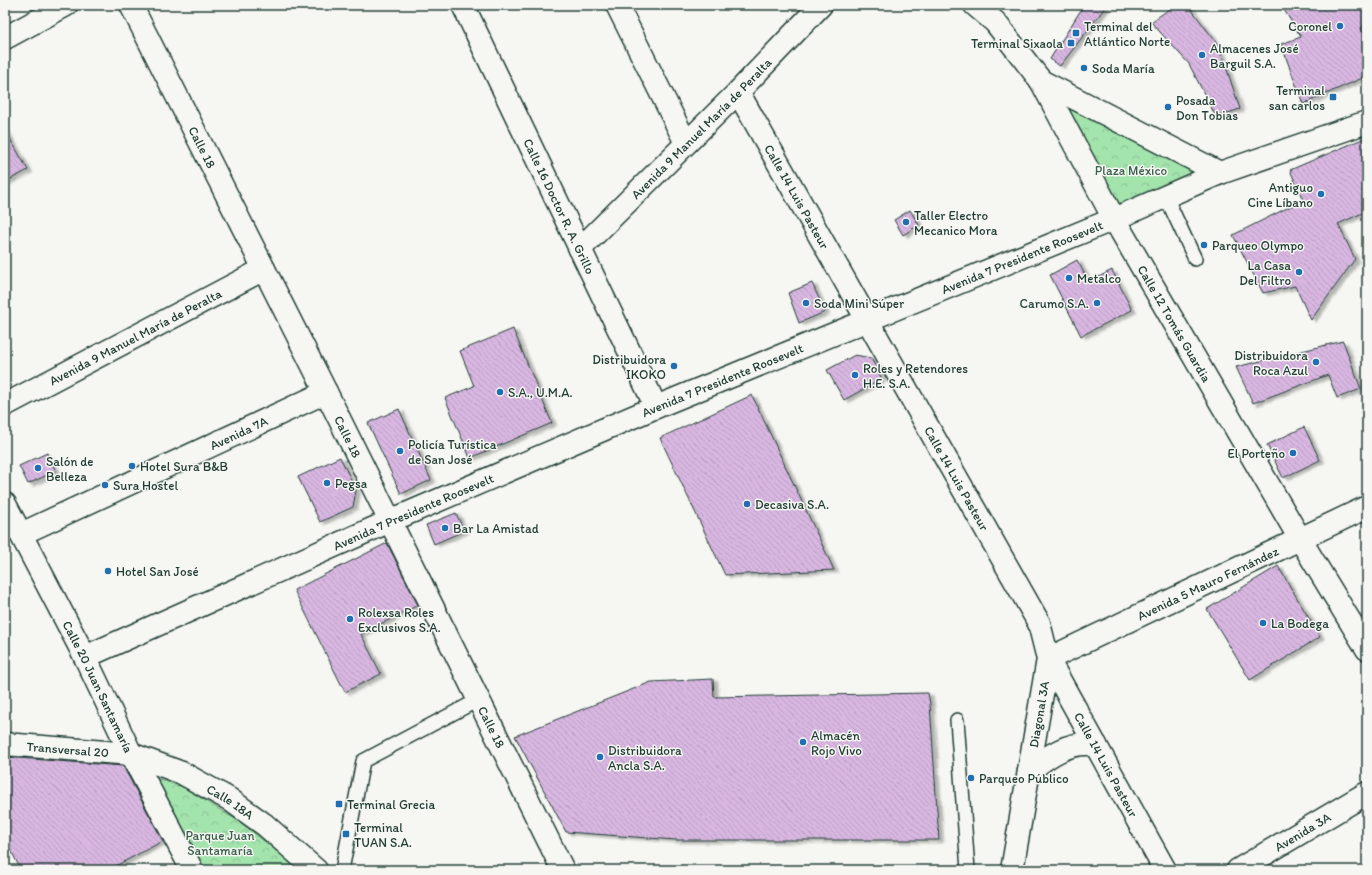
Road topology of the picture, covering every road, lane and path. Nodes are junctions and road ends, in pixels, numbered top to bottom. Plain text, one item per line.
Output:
1 (66, 5) edge
2 (131, 5) edge
3 (463, 5) edge
4 (618, 5) edge
5 (821, 5) edge
6 (975, 5) edge
7 (5, 38) edge
8 (1041, 81) junction
9 (738, 92) junction
10 (1367, 122) edge
11 (686, 143) junction
12 (1220, 174) junction
13 (1166, 197) junction
14 (1114, 219) junction
15 (580, 249) junction
16 (1195, 259) dead end
17 (264, 269) junction
18 (868, 321) junction
19 (326, 392) junction
20 (5, 405) edge
21 (656, 407) junction
22 (5, 504) edge
23 (1367, 507) edge
24 (390, 521) junction
25 (21, 534) junction
26 (1300, 539) junction
27 (1367, 649) edge
28 (85, 657) junction
29 (1048, 659) junction
30 (478, 700) junction
31 (958, 720) dead end
32 (5, 744) edge
33 (1096, 745) junction
34 (132, 754) junction
35 (1030, 771) junction
36 (1367, 793) edge
37 (192, 870) edge
38 (316, 870) edge
39 (342, 870) edge
40 (563, 870) edge
41 (968, 870) edge
42 (1012, 870) edge
43 (1165, 870) edge
44 (1238, 870) edge

1 - 7 street
2 - 17 street, Calle 18
3 - 15 street, Calle 16 Doctor R. A. Grillo
4 - 11 street
5 - 9 street, Avenida 9 Manuel María de Peralta
6 - 8 street, Calle 12 Tomás Guardia
8 - 12 street
8 - 14 street, Calle 12 Tomás Guardia
9 - 11 street, Avenida 9 Manuel María de Peralta
9 - 18 street, Calle 14 Luis Pasteur
10 - 12 street, Avenida 7 Presidente Roosevelt
11 - 15 street, Avenida 9 Manuel María de Peralta
12 - 13 street, Avenida 7 Presidente Roosevelt
13 - 14 street, Avenida 7 Presidente Roosevelt
13 - 16 lane
14 - 18 street, Avenida 7 Presidente Roosevelt
14 - 26 street, Calle 12 Tomás Guardia
15 - 21 street, Calle 16 Doctor R. A. Grillo
17 - 19 street, Calle 18
17 - 20 street, Avenida 9 Manuel María de Peralta
18 - 21 street, Avenida 7 Presidente Roosevelt
18 - 29 street, Calle 14 Luis Pasteur
19 - 24 street, Calle 18
19 - 25 street, Avenida 7A
21 - 24 street, Avenida 7 Presidente Roosevelt
22 - 25 street, Calle 20 Juan Santamaría
23 - 26 street, Avenida 5 Mauro Fernández
24 - 28 street, Avenida 7 Presidente Roosevelt
24 - 30 street, Calle 18
25 - 28 street, Calle 20 Juan Santamaría
26 - 27 street, Calle 12 Tomás Guardia
26 - 29 street, Avenida 5 Mauro Fernández
28 - 34 street, Calle 20 Juan Santamaría
29 - 33 street, Calle 14 Luis Pasteur
29 - 35 street, Diagonal 3A
30 - 39 lane
30 - 40 street, Calle 18
31 - 41 lane
32 - 34 street, Transversal 20
33 - 35 street, Diagonal 3A
33 - 43 street, Calle 14 Luis Pasteur
34 - 37 street, Calle 20 Juan Santamaría
34 - 38 street, Calle 18A
35 - 42 street, Diagonal 3A
36 - 44 street, Avenida 3A

